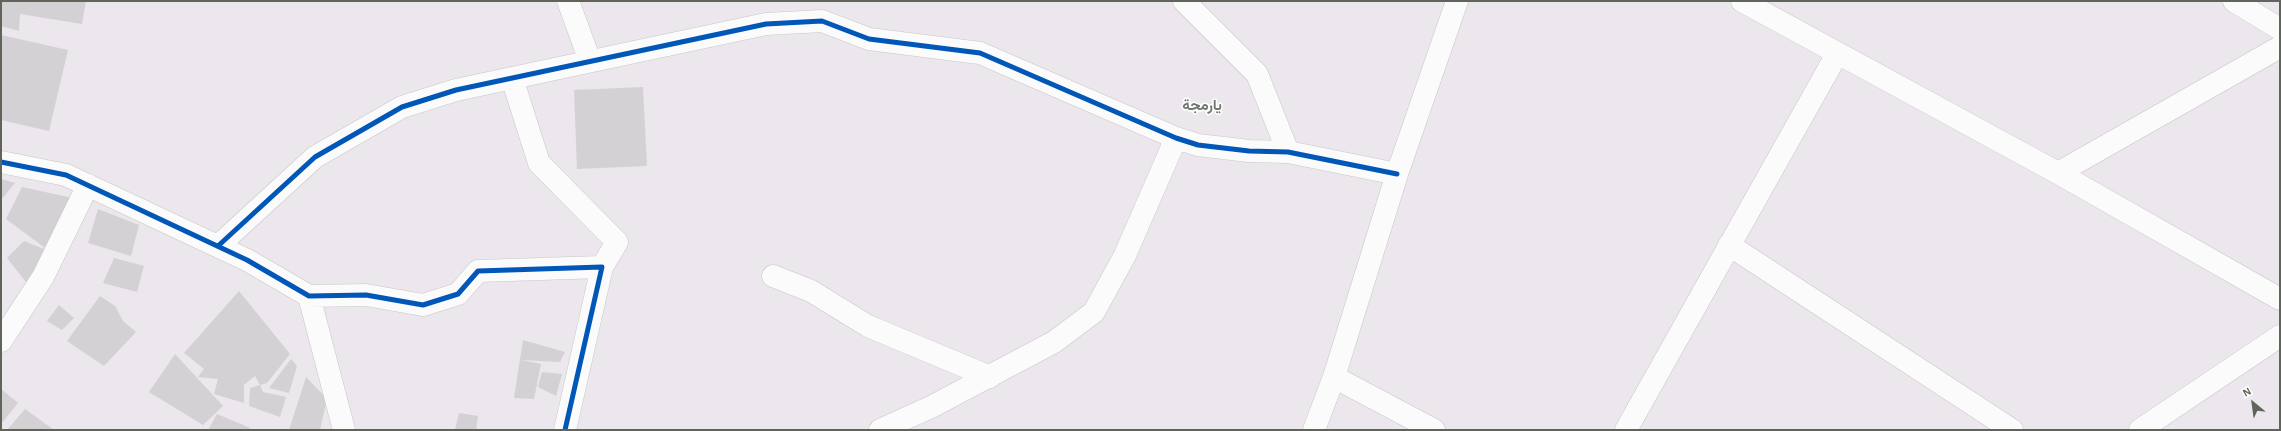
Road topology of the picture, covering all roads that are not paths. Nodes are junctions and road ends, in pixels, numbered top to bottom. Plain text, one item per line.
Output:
1 (568, 1) edge
2 (1184, 1) edge
3 (1457, 1) edge
4 (1742, 1) edge
5 (2234, 1) edge
6 (2280, 29) edge
7 (2280, 47) edge
8 (1837, 54) junction
9 (590, 61) junction
10 (512, 78) junction
11 (1176, 138) junction
12 (1288, 152) junction
13 (1, 162) edge
14 (2058, 173) junction
15 (1398, 174) junction
16 (88, 185) junction
17 (1729, 245) junction
18 (218, 246) junction
19 (602, 267) junction
20 (774, 276) dead end
21 (309, 296) junction
22 (2280, 299) edge
23 (2280, 336) edge
24 (1, 341) edge
25 (990, 377) junction
26 (1334, 378) junction
27 (344, 430) edge
28 (565, 430) edge
29 (880, 430) edge
30 (1314, 430) edge
31 (1434, 430) edge
32 (1626, 430) edge
33 (2012, 430) edge
34 (2140, 430) edge

1 - 9 street
2 - 12 street
3 - 15 street
4 - 8 street
5 - 6 street
7 - 14 street
8 - 14 street
8 - 17 street
9 - 10 street
9 - 11 street
10 - 18 street
10 - 19 street
11 - 12 street
11 - 25 street
12 - 15 street
13 - 16 street
14 - 22 street
15 - 26 street
16 - 18 street
16 - 24 street
17 - 32 street
17 - 33 street
18 - 21 street
19 - 21 street
19 - 28 street
20 - 25 street
21 - 27 street
23 - 34 street
25 - 29 street
26 - 30 street
26 - 31 street

